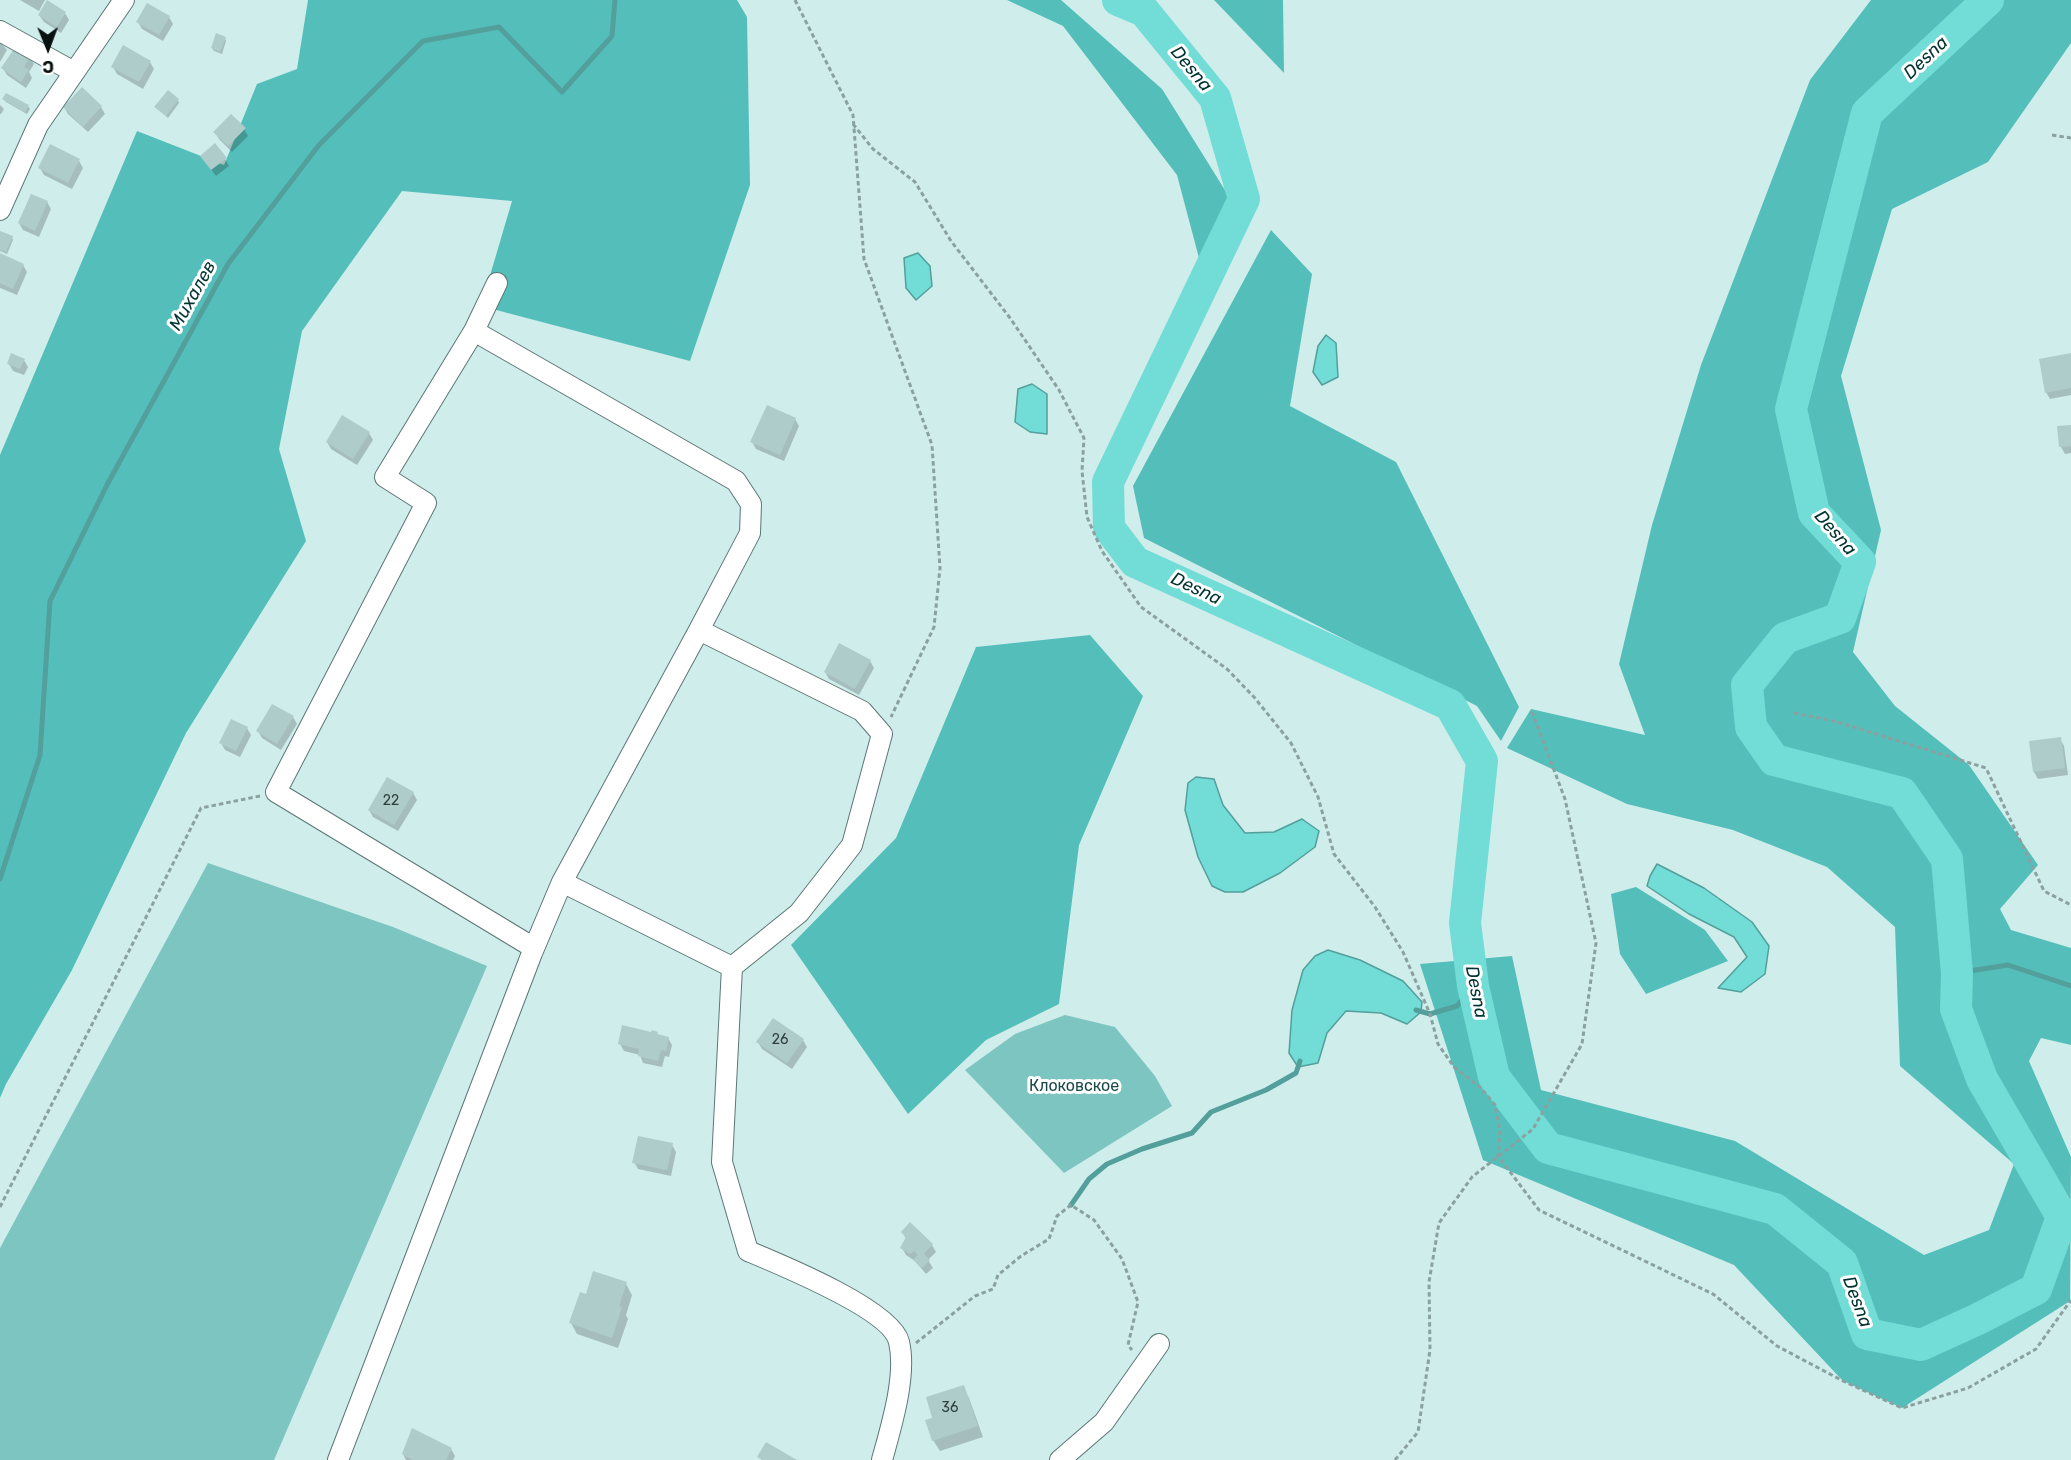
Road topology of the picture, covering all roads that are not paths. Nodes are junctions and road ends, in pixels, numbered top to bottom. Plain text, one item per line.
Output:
1 (124, 0) edge
2 (0, 31) edge
3 (74, 72) junction
4 (0, 210) edge
5 (497, 283) dead end
6 (474, 331) junction
7 (699, 630) junction
8 (562, 882) junction
9 (534, 948) junction
10 (732, 967) junction
11 (1159, 1344) dead end
12 (338, 1460) edge
13 (882, 1460) edge
14 (1060, 1460) edge

1 - 3 street
2 - 3 street
3 - 4 street
5 - 6 street
6 - 7 street
6 - 9 street
7 - 8 street
7 - 10 street
8 - 9 street
8 - 10 street
9 - 12 street
10 - 13 street
11 - 14 street

